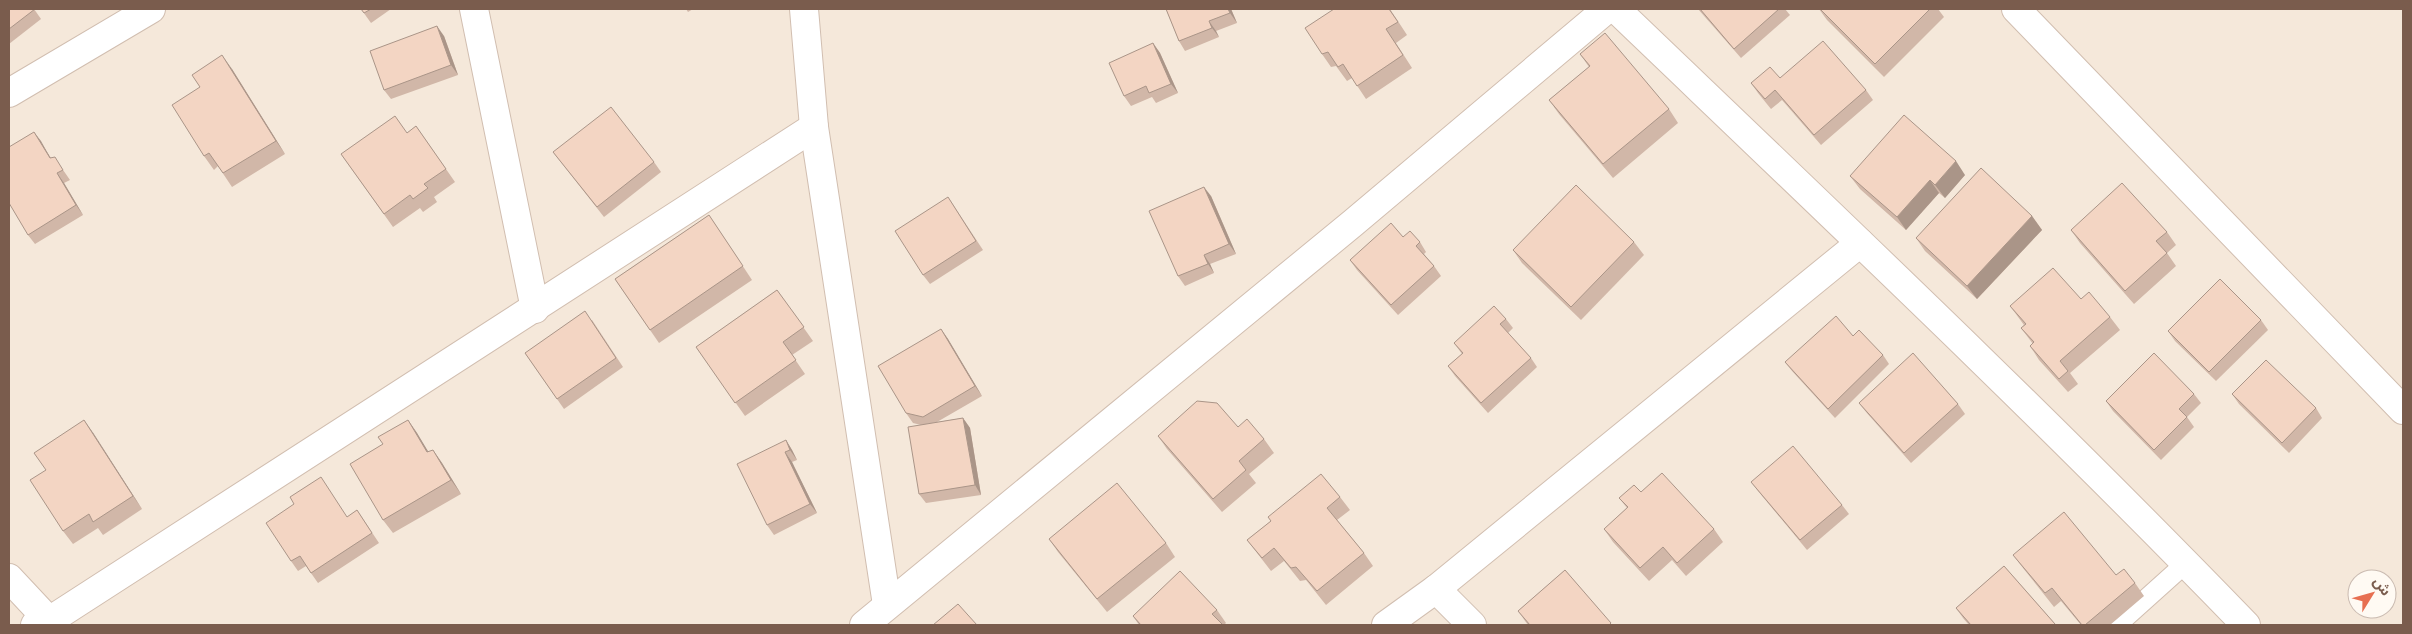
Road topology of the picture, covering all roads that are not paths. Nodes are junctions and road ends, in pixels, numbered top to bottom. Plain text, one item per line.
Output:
1 (151, 9) edge
2 (474, 9) edge
3 (804, 9) edge
4 (1607, 9) edge
5 (1616, 9) edge
6 (2016, 9) edge
7 (9, 92) edge
8 (814, 127) junction
9 (1860, 243) junction
10 (535, 309) junction
11 (2403, 410) edge
12 (2186, 563) junction
13 (9, 578) edge
14 (1436, 589) junction
15 (887, 605) junction
16 (46, 624) edge
17 (864, 625) edge
18 (1386, 625) edge
19 (1472, 625) edge
20 (2117, 625) edge
21 (2246, 625) edge

1 - 7 street
2 - 10 street
3 - 8 street
4 - 15 street
5 - 9 street
6 - 11 street
8 - 10 street
8 - 15 street
9 - 12 street
9 - 14 street
10 - 16 street
12 - 20 lane
12 - 21 street
13 - 16 street
14 - 18 street
14 - 19 street
15 - 17 street

